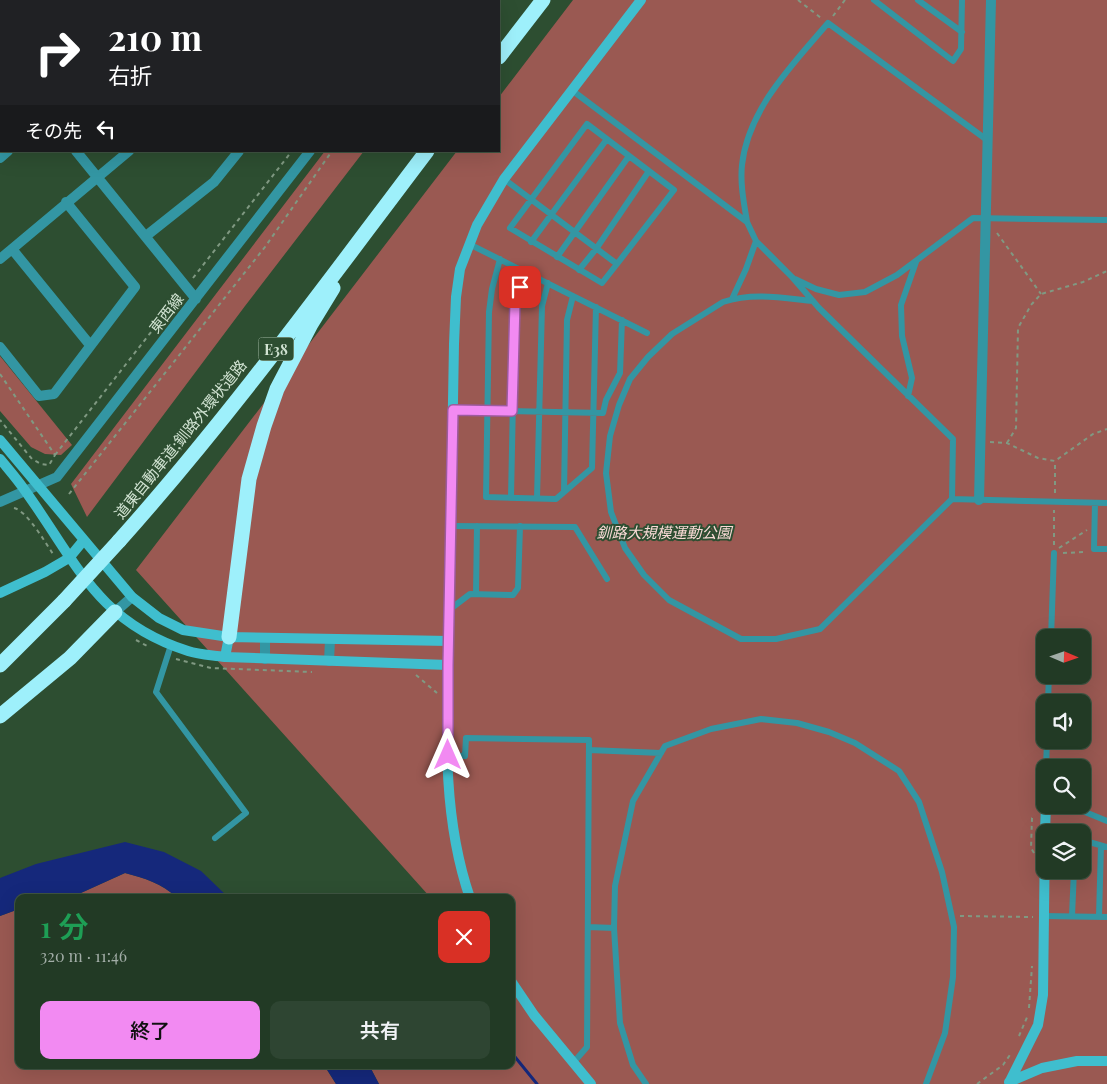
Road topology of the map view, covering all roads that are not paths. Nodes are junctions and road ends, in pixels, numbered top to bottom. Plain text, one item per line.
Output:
1 (530, 0) edge
2 (542, 0) edge
3 (642, 0) edge
4 (874, 0) edge
5 (918, 0) edge
6 (962, 0) edge
7 (992, 0) edge
8 (962, 32) junction
9 (500, 40) edge
10 (500, 57) edge
11 (573, 91) junction
12 (607, 139) junction
13 (987, 140) junction
14 (77, 152) edge
15 (128, 152) edge
16 (238, 152) edge
17 (309, 152) edge
18 (414, 152) edge
19 (426, 152) edge
20 (629, 156) junction
21 (649, 171) junction
22 (97, 177) junction
23 (504, 180) junction
24 (530, 199) junction
25 (66, 202) junction
26 (380, 213) junction
27 (552, 216) junction
28 (985, 218) junction
29 (1107, 220) edge
30 (747, 222) junction
31 (574, 233) junction
32 (146, 236) junction
33 (756, 241) junction
34 (531, 242) junction
35 (469, 244) junction
36 (12, 249) junction
37 (596, 249) junction
38 (557, 257) junction
39 (0, 259) edge
40 (500, 259) junction
41 (916, 260) junction
42 (617, 264) junction
43 (579, 270) junction
44 (524, 271) junction
45 (792, 277) junction
46 (548, 283) junction
47 (573, 296) junction
48 (196, 299) junction
49 (732, 299) junction
50 (813, 301) junction
51 (596, 307) junction
52 (622, 320) junction
53 (647, 333) dead end
54 (90, 345) junction
55 (0, 347) edge
56 (908, 396) junction
57 (453, 410) junction
58 (487, 411) junction
59 (512, 411) junction
60 (539, 412) junction
61 (565, 412) junction
62 (593, 412) junction
63 (0, 440) edge
64 (0, 459) edge
65 (39, 486) junction
66 (26, 492) junction
67 (564, 492) junction
68 (511, 497) junction
69 (536, 498) junction
70 (952, 499) junction
71 (979, 500) junction
72 (0, 502) edge
73 (1095, 503) junction
74 (1107, 503) edge
75 (451, 526) junction
76 (477, 526) junction
77 (520, 526) junction
78 (116, 539) junction
79 (83, 541) junction
80 (1107, 549) edge
81 (1054, 553) road end
82 (69, 558) junction
83 (607, 579) dead end
84 (0, 593) edge
85 (476, 594) junction
86 (132, 597) junction
87 (62, 598) junction
88 (449, 610) junction
89 (116, 612) junction
90 (1051, 629) edge
91 (229, 638) junction
92 (265, 638) junction
93 (330, 640) junction
94 (449, 641) junction
95 (171, 645) junction
96 (0, 655) edge
97 (226, 657) junction
98 (265, 659) junction
99 (329, 662) junction
100 (0, 665) edge
101 (448, 665) junction
102 (0, 716) edge
103 (589, 750) junction
104 (661, 753) junction
105 (448, 755) junction
106 (1089, 814) edge
107 (1107, 822) edge
108 (215, 838) dead end
109 (1091, 842) edge
110 (1104, 846) edge
111 (1041, 879) edge
112 (1074, 879) edge
113 (469, 894) edge
114 (1038, 916) junction
115 (1072, 916) junction
116 (1099, 916) junction
117 (1107, 917) edge
118 (588, 928) junction
119 (614, 928) junction
120 (515, 987) edge
121 (1107, 1061) edge
122 (573, 1063) junction
123 (1008, 1083) edge
124 (591, 1084) edge
125 (646, 1084) edge
126 (926, 1084) edge

1 - 9 highway
2 - 10 highway
3 - 11 street
4 - 8 lane
5 - 8 lane
6 - 8 lane
7 - 13 street
11 - 23 street
11 - 30 lane
12 - 20 lane
12 - 24 lane
12 - 27 lane
13 - 28 street
13 - 30 lane
14 - 22 street
15 - 22 street
16 - 32 street
17 - 48 street, 東西線
18 - 78 highway, 道東自動車道;釧路外環状道路 / E38
19 - 26 highway, 道東自動車道;釧路外環状道路 / E38
20 - 21 lane
20 - 31 lane
21 - 37 lane
21 - 42 lane
22 - 25 street
22 - 32 street
23 - 24 lane
23 - 35 street
24 - 27 lane
24 - 34 lane
25 - 36 street
25 - 54 street
26 - 78 highway, 道東自動車道;釧路外環状道路 / E38
26 - 91 highway
27 - 31 lane
27 - 34 lane
28 - 29 lane
28 - 41 lane
28 - 71 street
30 - 33 lane
31 - 37 lane
31 - 38 lane
32 - 48 street
33 - 45 lane
33 - 49 lane
34 - 38 lane
35 - 40 lane
35 - 57 street
36 - 39 street
36 - 54 street
37 - 42 lane
37 - 43 lane
38 - 43 lane
40 - 44 lane
40 - 58 lane
41 - 45 lane
41 - 56 lane
42 - 43 lane
44 - 46 lane
44 - 59 lane
45 - 50 lane
46 - 47 lane
46 - 60 lane
47 - 51 lane
47 - 61 lane
48 - 65 street, 東西線
49 - 50 lane
49 - 70 lane
50 - 56 lane
51 - 52 lane
51 - 62 lane
52 - 53 lane
52 - 62 lane
54 - 55 street
56 - 70 lane
57 - 58 lane
57 - 75 street
58 - 59 lane
58 - 68 lane
59 - 60 lane
59 - 68 lane
60 - 61 lane
60 - 69 lane
61 - 62 lane
61 - 67 lane
62 - 67 lane
63 - 65 street
64 - 66 street
65 - 66 street, 東西線
65 - 79 street
66 - 72 street, 東西線
66 - 82 street
67 - 69 lane
68 - 69 lane
70 - 71 lane
71 - 73 lane
73 - 74 lane
73 - 80 lane
75 - 76 lane
75 - 88 street
76 - 77 lane
76 - 85 lane
77 - 83 lane
77 - 85 lane
78 - 87 highway, 道東自動車道;釧路外環状道路 / E38
79 - 82 street
79 - 86 street
81 - 90 lane
82 - 84 street
82 - 89 street
85 - 88 lane
86 - 89 street
86 - 91 street
87 - 96 highway, 道東自動車道;釧路外環状道路 / E38
87 - 100 highway, 道東自動車道;釧路外環状道路 / E38
88 - 94 street
89 - 95 street
89 - 102 highway
91 - 92 street
91 - 97 street
92 - 93 street
92 - 98 street
93 - 94 street
93 - 99 street
94 - 101 street
95 - 97 street
95 - 108 lane
97 - 98 street
98 - 99 street
99 - 101 street
101 - 105 street
103 - 104 lane
103 - 105 lane
103 - 118 lane
104 - 119 lane
104 - 126 lane
105 - 113 street
106 - 107 lane
109 - 110 lane
110 - 116 lane
111 - 114 street
112 - 115 lane
114 - 115 lane
114 - 123 street
115 - 116 lane
116 - 117 lane
118 - 119 lane
118 - 122 lane
119 - 125 lane
120 - 122 street
121 - 123 street
122 - 124 street

